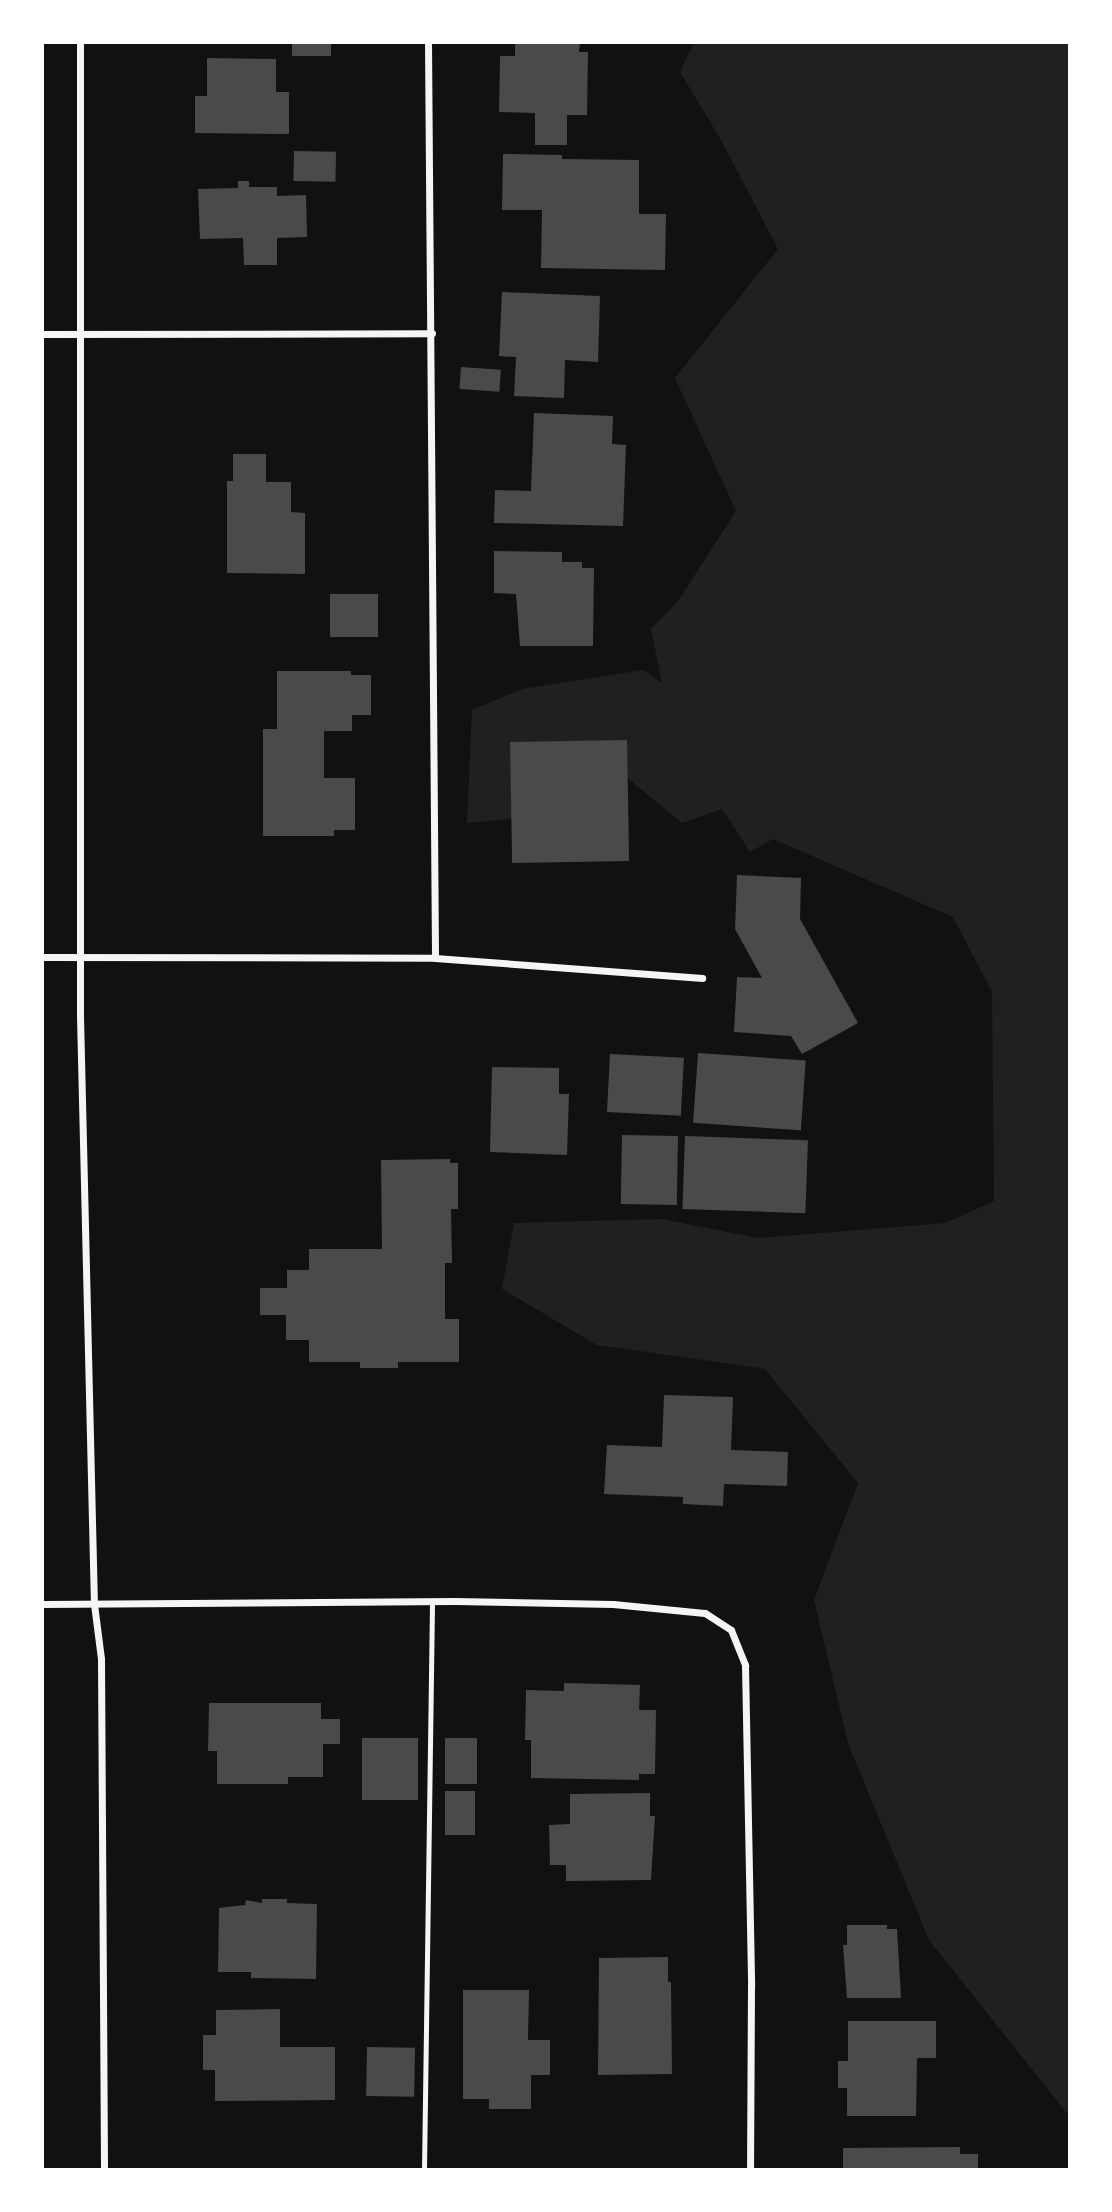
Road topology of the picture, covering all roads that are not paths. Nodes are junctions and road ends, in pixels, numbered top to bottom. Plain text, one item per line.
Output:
1 (79, 42) edge
2 (428, 42) edge
3 (432, 333) junction
4 (42, 334) edge
5 (78, 335) junction
6 (42, 957) edge
7 (79, 957) junction
8 (435, 958) junction
9 (702, 978) dead end
10 (432, 1601) junction
11 (42, 1604) edge
12 (94, 1604) junction
13 (104, 2170) edge
14 (424, 2170) edge
15 (750, 2170) edge

1 - 5 street
2 - 3 street
3 - 5 street
3 - 8 street
4 - 5 street
5 - 7 street
6 - 7 street
7 - 8 street
7 - 12 street
8 - 9 street
10 - 12 street
10 - 14 lane
10 - 15 street
11 - 12 street
12 - 13 street

